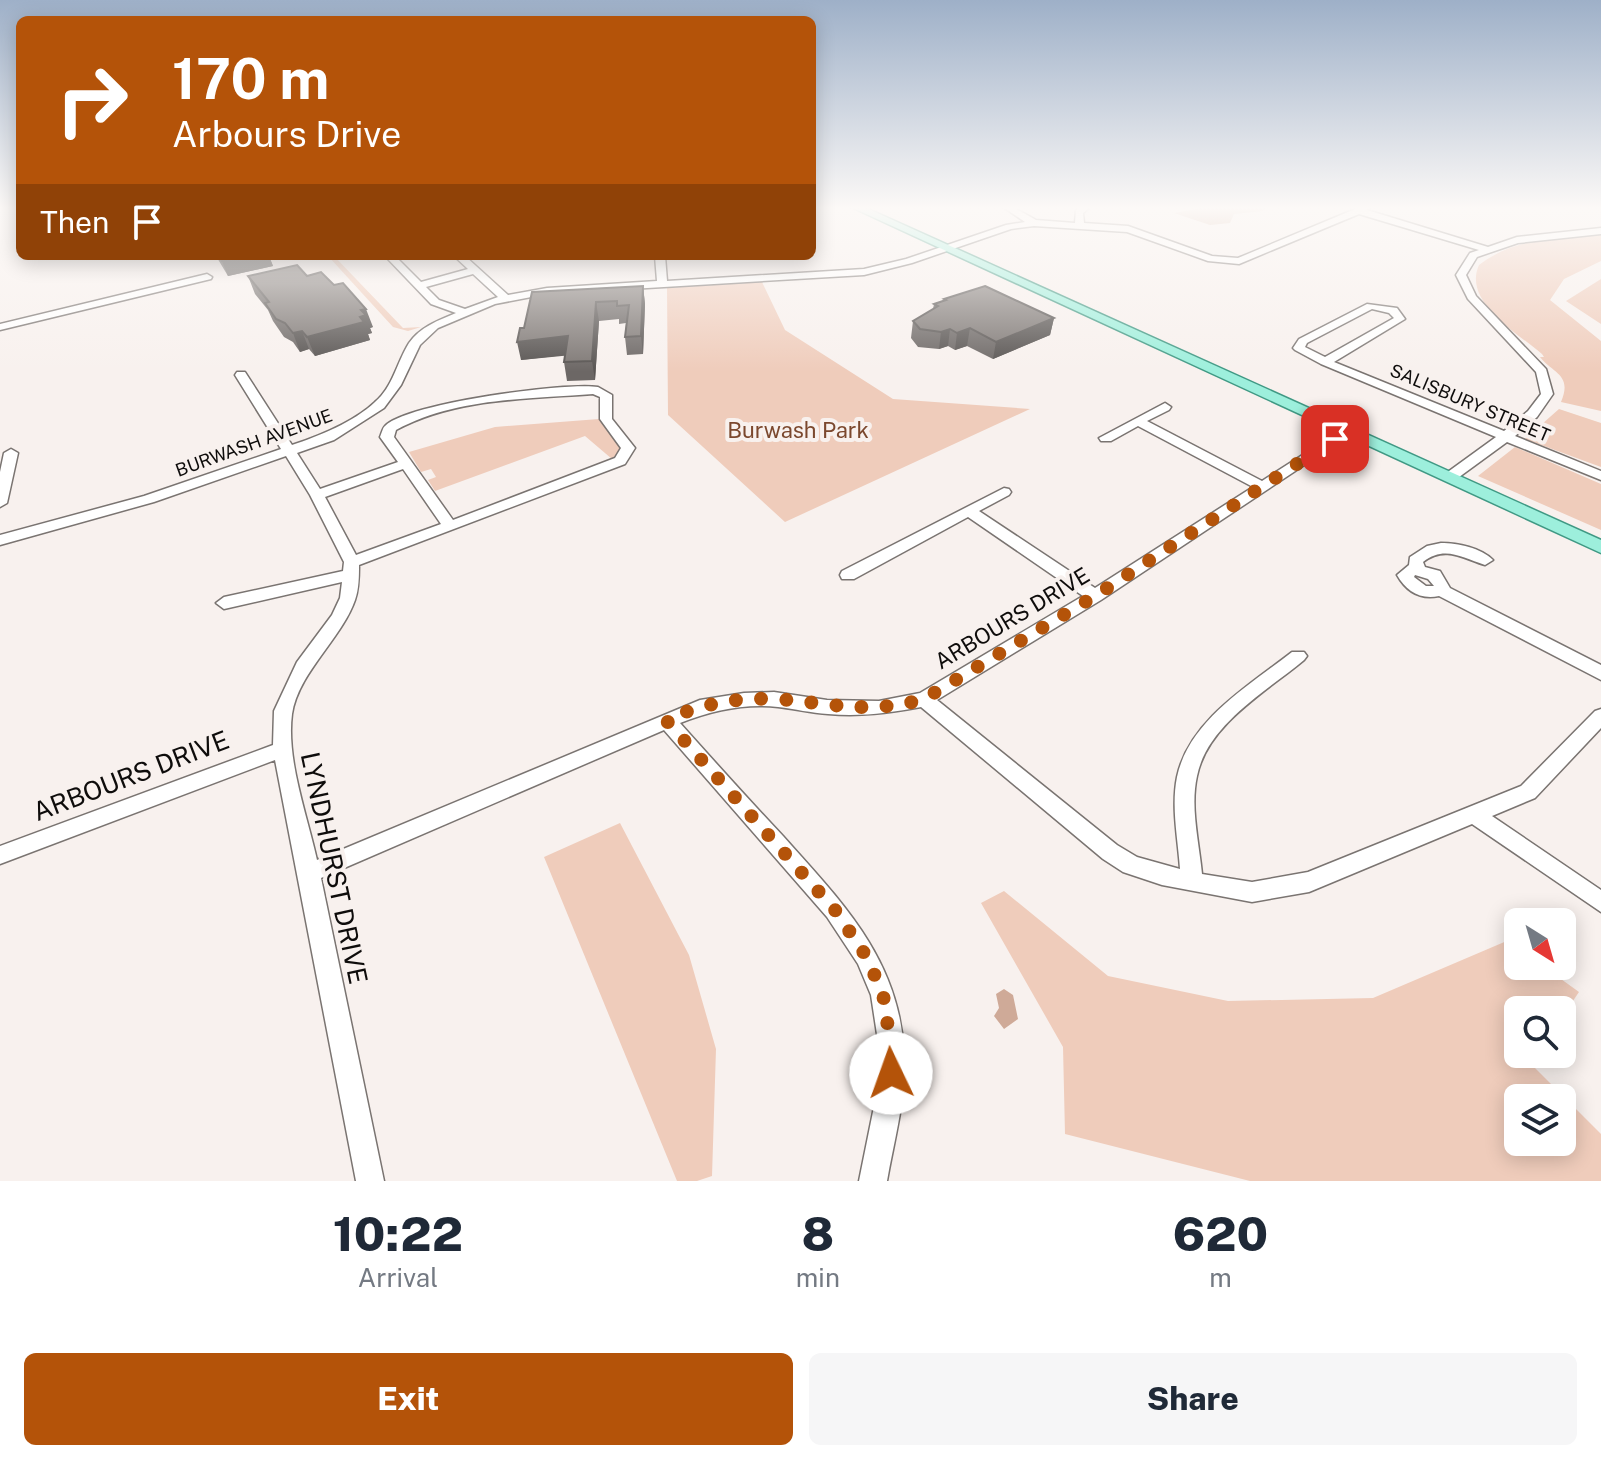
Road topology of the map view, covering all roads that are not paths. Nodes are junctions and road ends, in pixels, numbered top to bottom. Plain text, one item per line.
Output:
1 (397, 262) edge
2 (467, 262) edge
3 (660, 262) edge
4 (898, 262) edge
5 (977, 262) edge
6 (1469, 262) edge
7 (477, 270) junction
8 (207, 277) dead end
9 (662, 284) junction
10 (421, 285) junction
11 (505, 298) junction
12 (462, 311) junction
13 (0, 327) edge
14 (1325, 362) junction
15 (241, 375) dead end
16 (1165, 407) dead end
17 (1137, 421) junction
18 (1348, 432) junction
19 (1504, 436) junction
20 (1106, 438) dead end
21 (291, 452) junction
22 (11, 453) dead end
23 (404, 464) junction
24 (1601, 476) edge
25 (1450, 477) junction
26 (1263, 487) junction
27 (1004, 492) dead end
28 (317, 495) junction
29 (0, 503) edge
30 (968, 511) junction
31 (450, 526) junction
32 (0, 540) edge
33 (1601, 547) edge
34 (1485, 560) dead end
35 (352, 568) junction
36 (848, 575) dead end
37 (1095, 596) junction
38 (224, 603) dead end
39 (1298, 656) dead end
40 (1601, 673) edge
41 (924, 699) junction
42 (1601, 716) edge
43 (666, 720) junction
44 (282, 749) junction
45 (1473, 814) junction
46 (0, 855) edge
47 (309, 873) junction
48 (1192, 880) junction
49 (1601, 902) edge
50 (370, 1181) edge
51 (873, 1181) edge

1 - 10 street
2 - 7 street
3 - 9 street
4 - 9 street, BURWASH AVENUE
5 - 18 main road
6 - 19 street
7 - 10 street
7 - 11 street
8 - 13 street
9 - 11 street, BURWASH AVENUE
10 - 12 street
11 - 12 street, BURWASH AVENUE
12 - 21 street, BURWASH AVENUE
14 - 14 street
14 - 19 street, SALISBURY STREET
15 - 21 street
16 - 17 street
17 - 20 street
17 - 26 street
18 - 25 main road
18 - 26 street, ARBOURS DRIVE
19 - 24 street, SALISBURY STREET
19 - 25 street
21 - 28 street
21 - 32 street, BURWASH AVENUE
22 - 29 street
23 - 28 street
23 - 31 street
23 - 31 street
25 - 33 main road
26 - 37 street, ARBOURS DRIVE
27 - 30 street
28 - 35 street
30 - 36 street
30 - 37 street
31 - 35 street
34 - 40 street
35 - 38 street
35 - 44 street, LYNDHURST DRIVE
37 - 41 street, ARBOURS DRIVE
39 - 48 street
41 - 43 street, ARBOURS DRIVE
41 - 48 street
42 - 45 street
43 - 47 street, ARBOURS DRIVE
43 - 51 street
44 - 46 street, ARBOURS DRIVE
44 - 47 street, LYNDHURST DRIVE
45 - 48 street
45 - 49 street
47 - 50 street, LYNDHURST DRIVE

